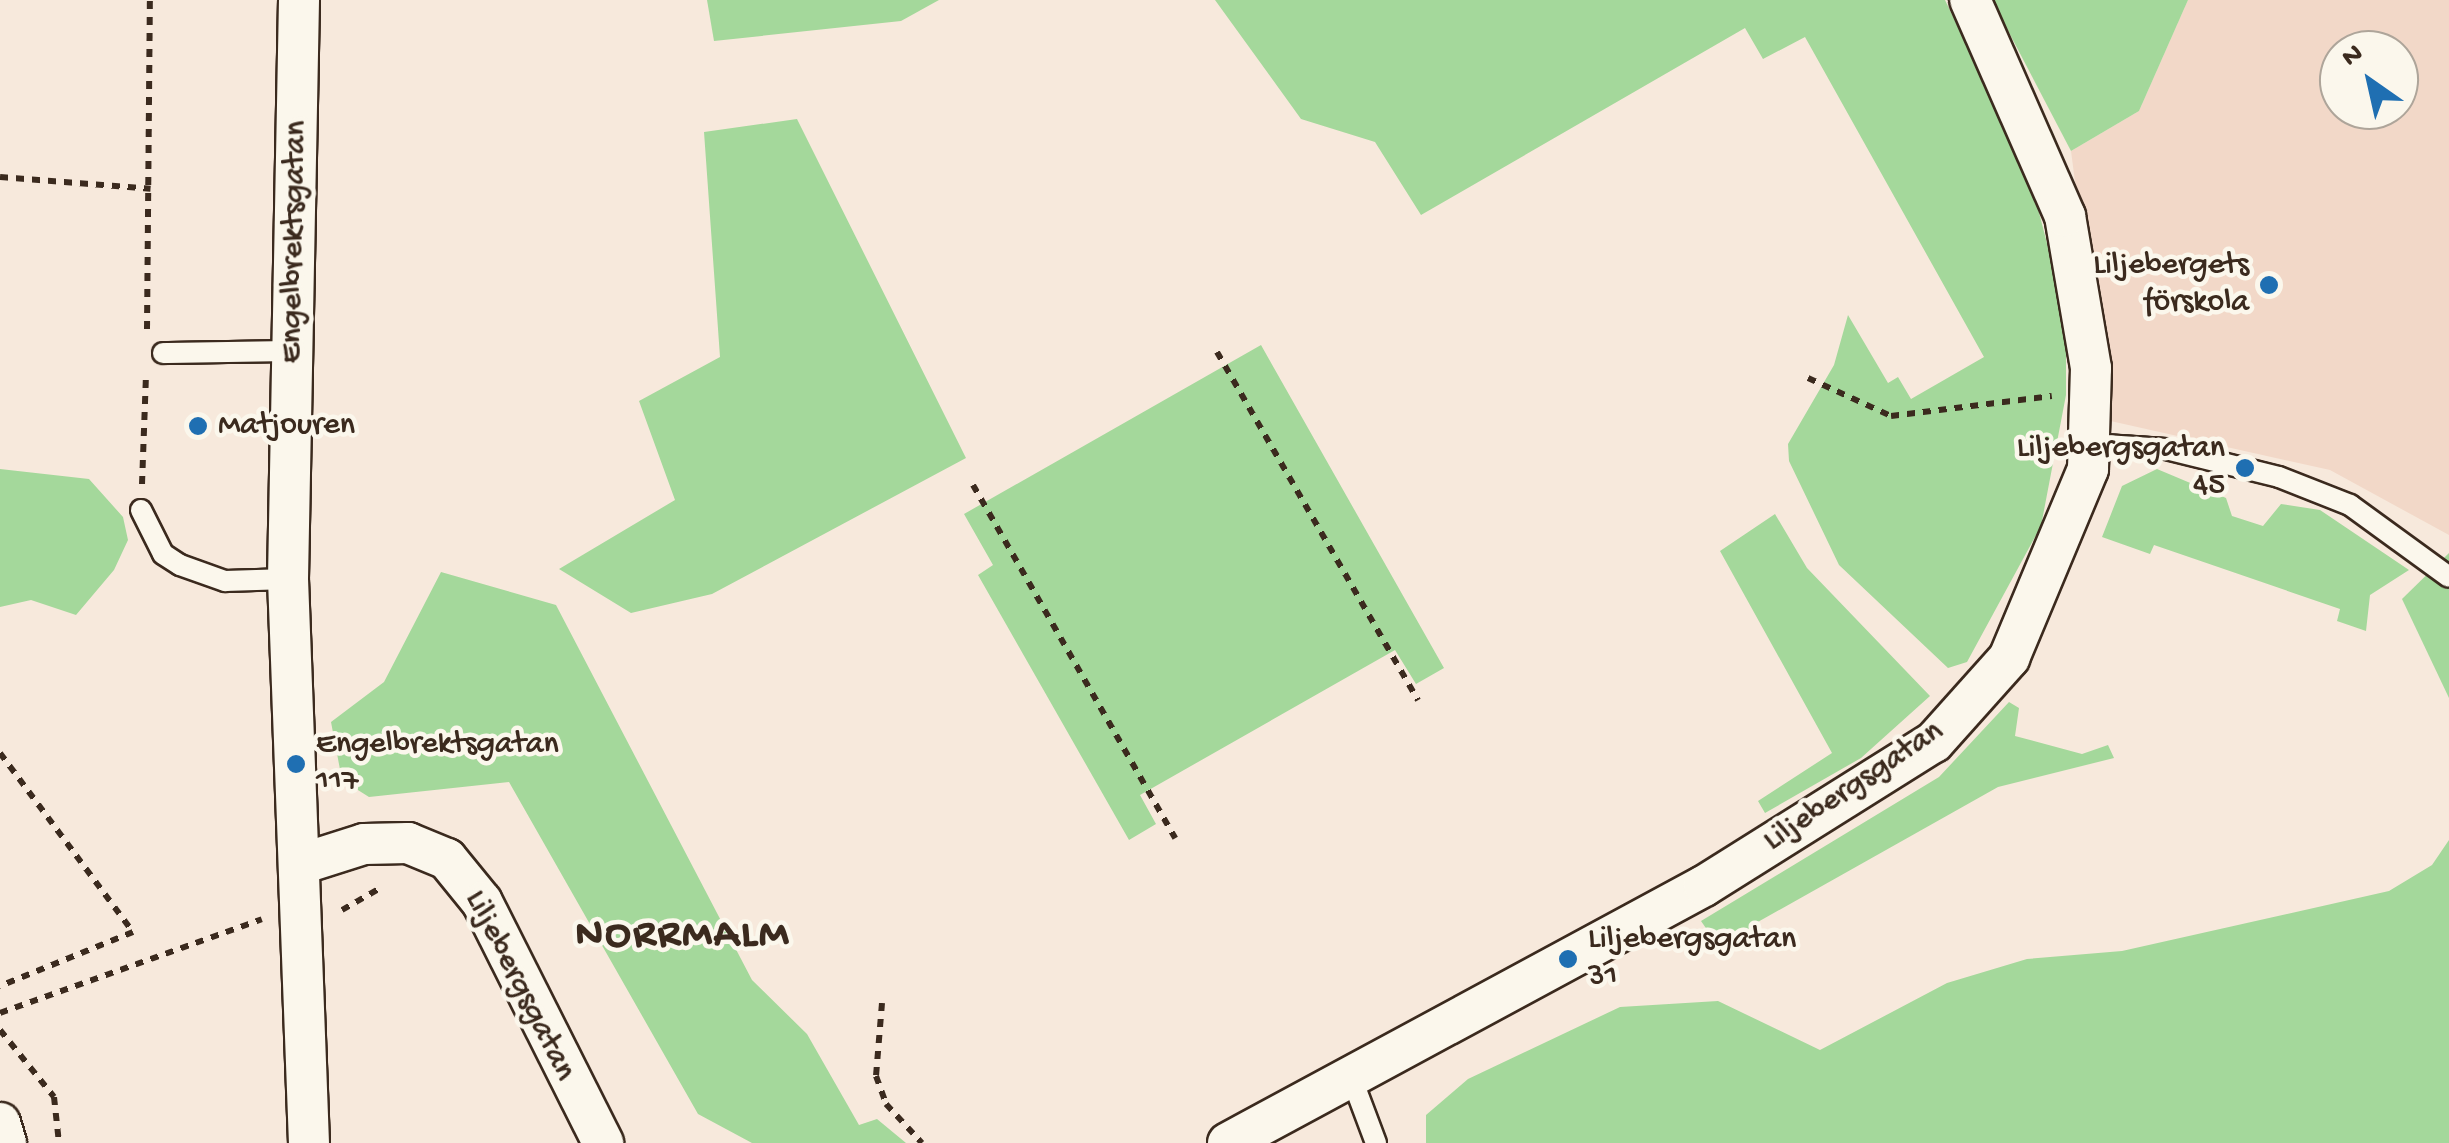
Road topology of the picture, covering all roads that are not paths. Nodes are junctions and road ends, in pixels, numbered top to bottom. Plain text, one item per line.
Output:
1 (298, 0) edge
2 (1970, 0) edge
3 (152, 351) road end
4 (292, 352) junction
5 (2090, 444) junction
6 (141, 510) road end
7 (2449, 576) edge
8 (288, 579) junction
9 (302, 864) junction
10 (1352, 1079) junction
11 (0, 1123) edge
12 (6, 1143) edge
13 (309, 1143) edge
14 (603, 1143) edge
15 (1228, 1143) edge
16 (1376, 1143) edge

1 - 4 street, Engelbrektsgatan
2 - 5 street, Liljebergsgatan
3 - 4 lane
4 - 8 street, Engelbrektsgatan
5 - 7 lane
5 - 10 street, Liljebergsgatan
6 - 8 lane
8 - 9 street, Engelbrektsgatan
9 - 13 street, Engelbrektsgatan
9 - 14 street, Liljebergsgatan
10 - 15 street, Liljebergsgatan
10 - 16 lane
11 - 12 street

